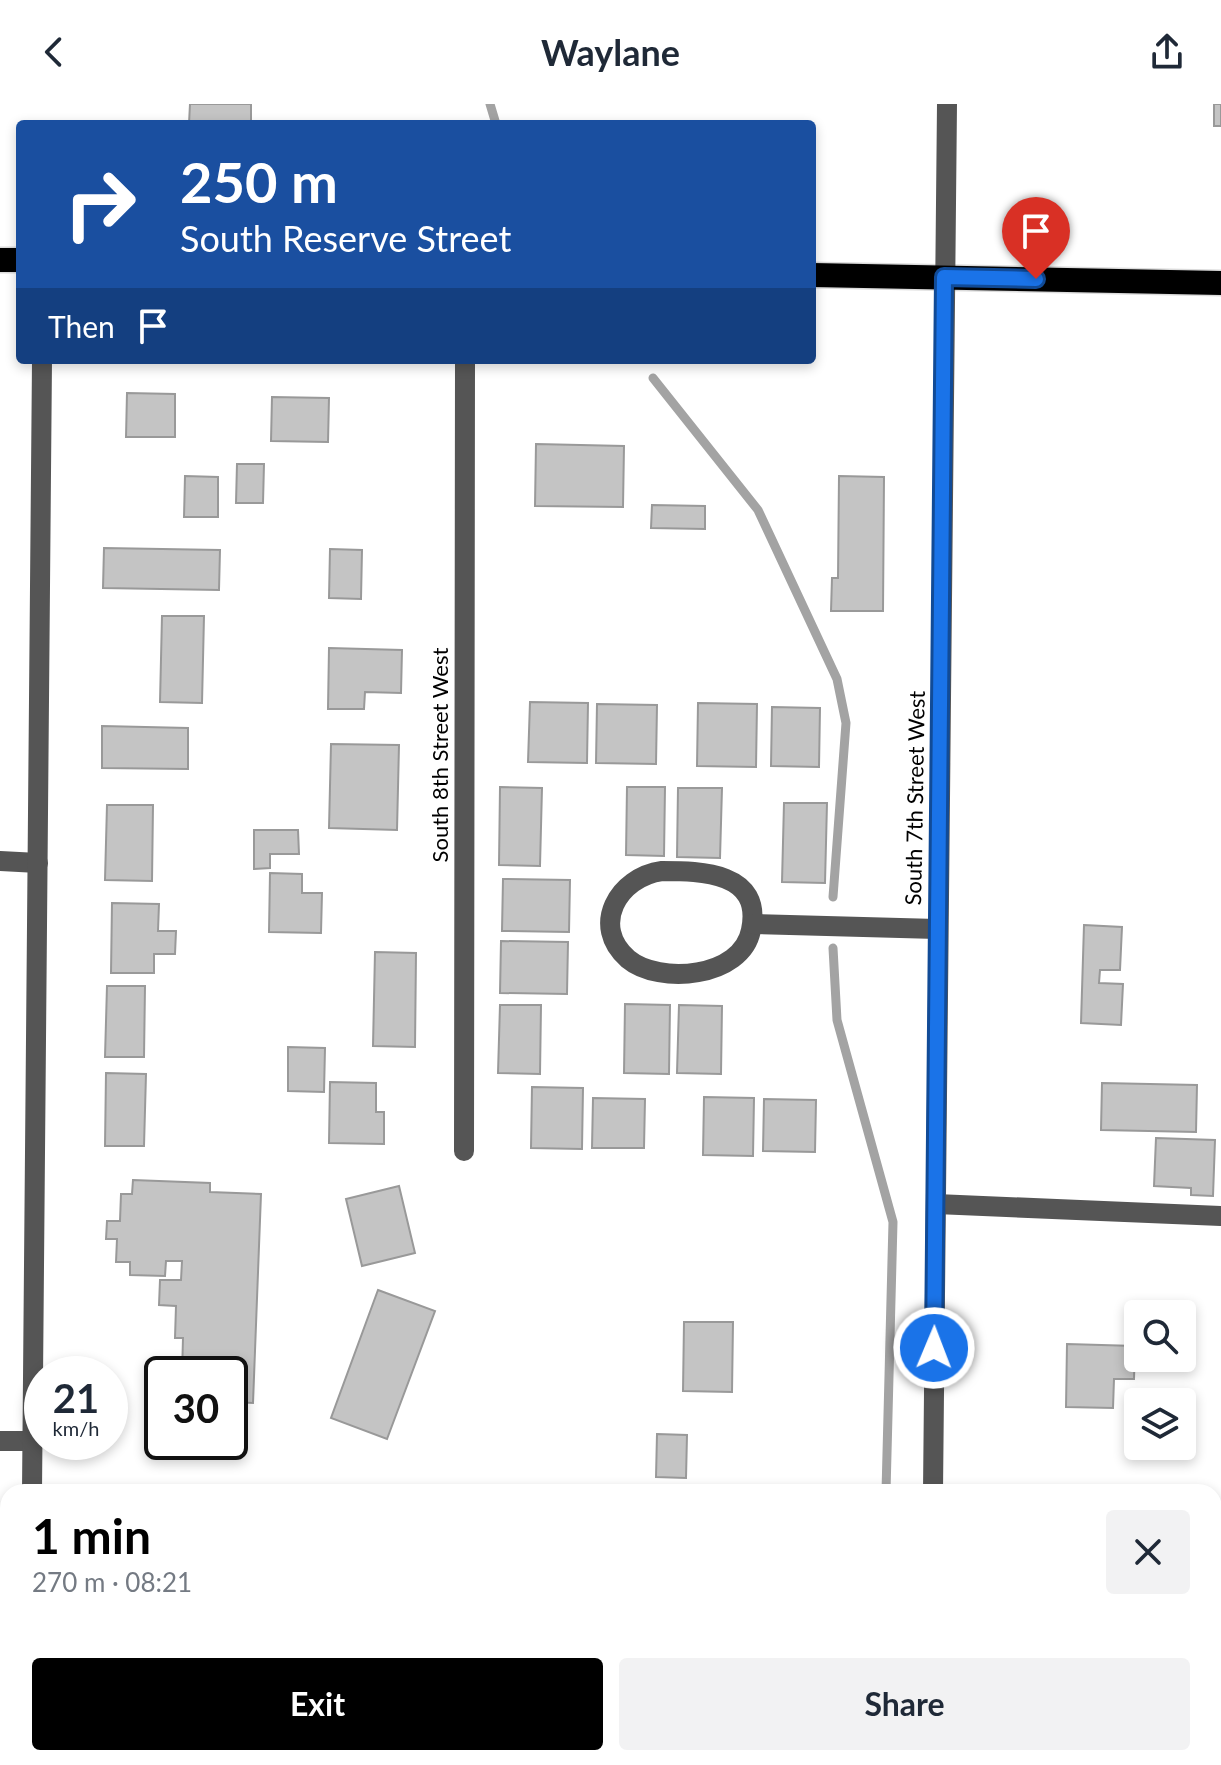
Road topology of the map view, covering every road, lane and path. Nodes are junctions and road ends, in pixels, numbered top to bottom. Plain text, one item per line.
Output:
1 (947, 104) edge
2 (816, 275) edge
3 (944, 277) junction
4 (1221, 283) edge
5 (42, 364) edge
6 (465, 364) edge
7 (0, 861) edge
8 (38, 863) junction
9 (753, 924) junction
10 (937, 929) junction
11 (464, 1151) dead end
12 (936, 1204) junction
13 (1221, 1216) edge
14 (33, 1356) edge
15 (0, 1441) edge
16 (24, 1441) edge
17 (32, 1460) edge
18 (32, 1484) edge
19 (933, 1484) edge

1 - 3 street, South 7th Street West
2 - 3 highway
3 - 4 highway
3 - 10 street, South 7th Street West
5 - 8 street
6 - 11 street, South 8th Street West
7 - 8 street
8 - 14 street
9 - 9 street
9 - 10 street
10 - 12 street, South 7th Street West
12 - 13 street
12 - 19 street, South 7th Street West
15 - 16 street
17 - 18 street

